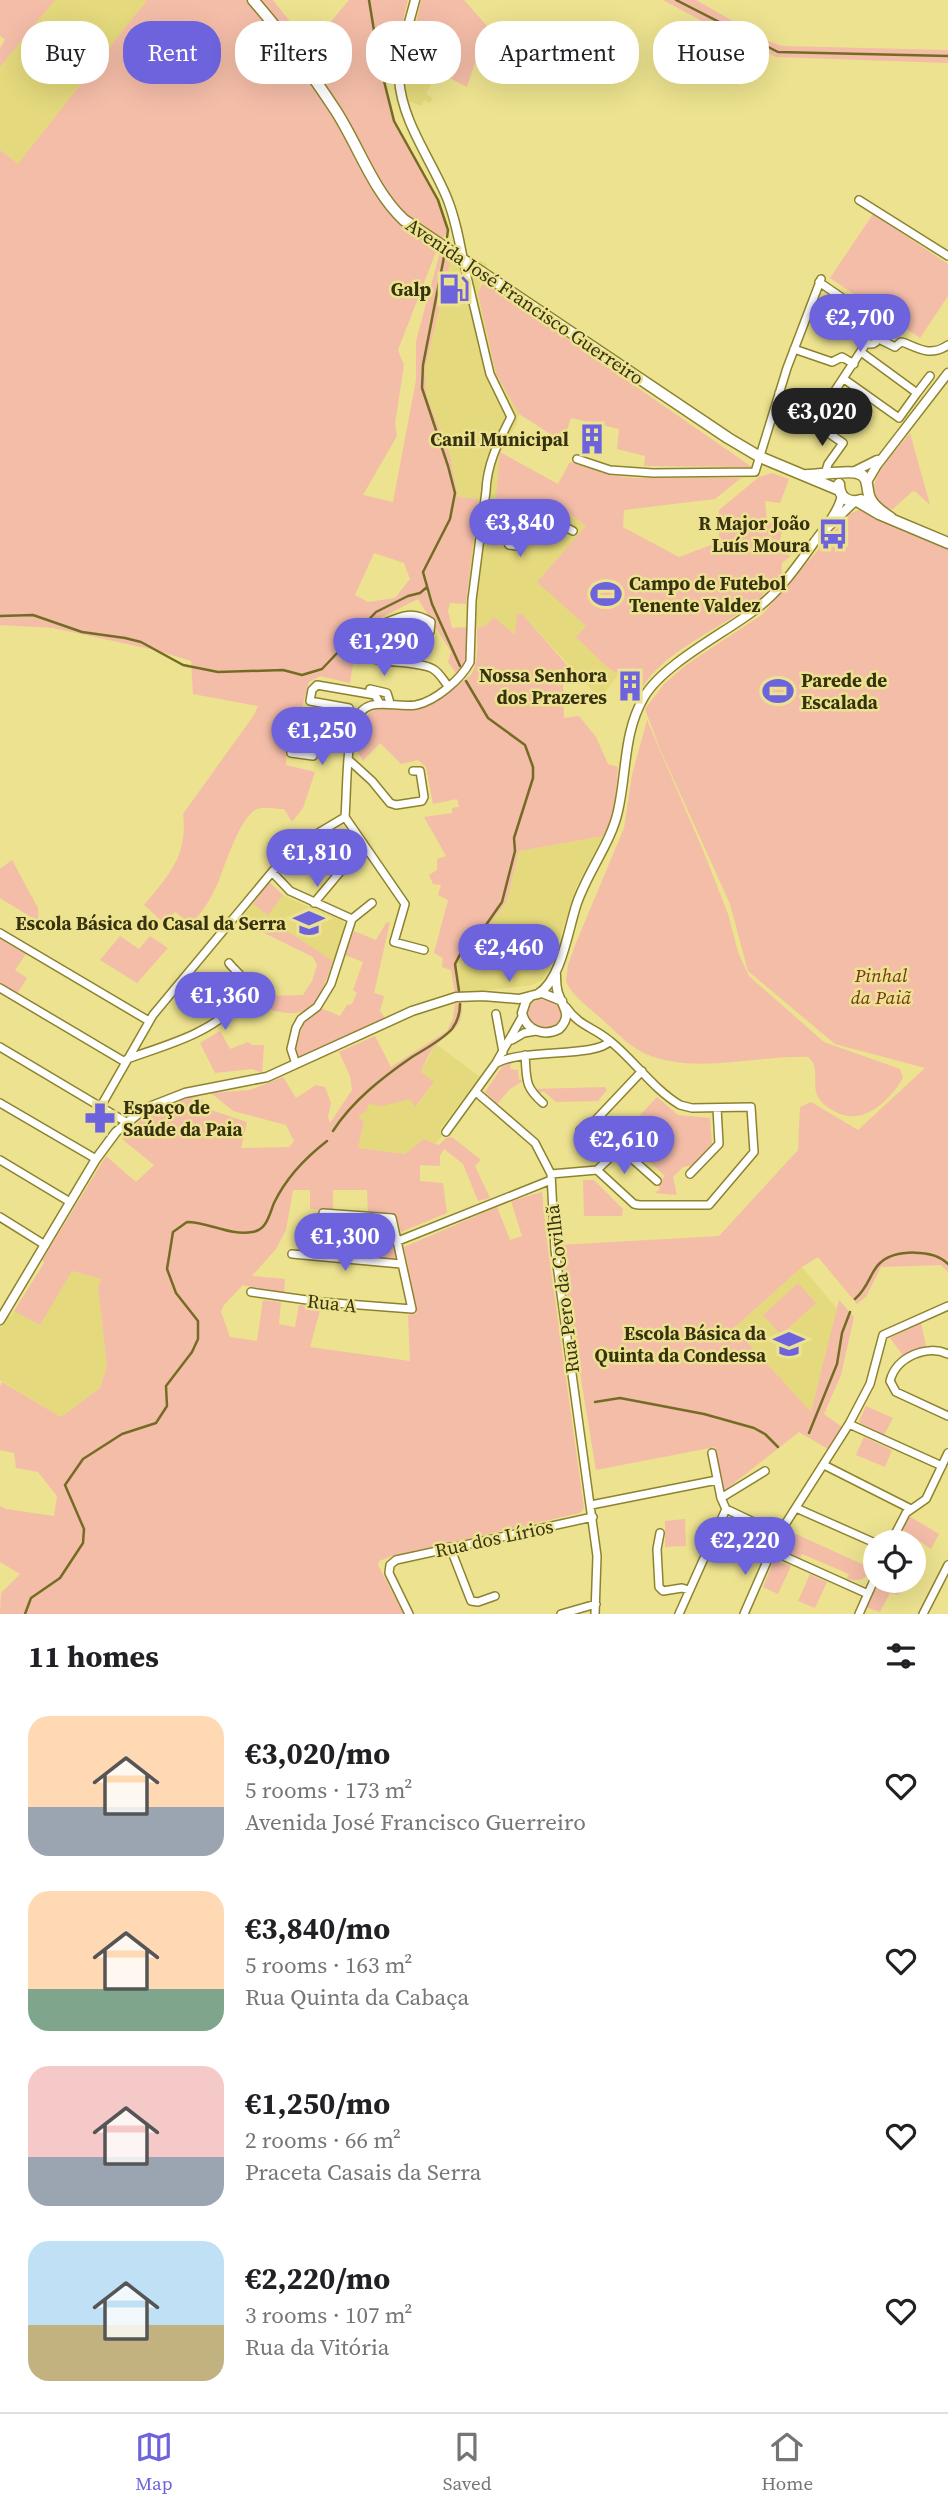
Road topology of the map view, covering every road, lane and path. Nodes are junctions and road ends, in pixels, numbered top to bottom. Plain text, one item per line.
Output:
1 (253, 0) edge
2 (415, 0) edge
3 (859, 200) dead end
4 (948, 256) edge
5 (463, 260) junction
6 (869, 330) junction
7 (877, 338) junction
8 (867, 342) junction
9 (948, 345) edge
10 (794, 349) junction
11 (861, 352) junction
12 (853, 364) junction
13 (948, 373) edge
14 (930, 376) dead end
15 (844, 379) junction
16 (779, 393) junction
17 (917, 393) junction
18 (817, 418) junction
19 (888, 452) junction
20 (760, 457) junction
21 (577, 459) dead end
22 (851, 473) junction
23 (825, 474) junction
24 (803, 475) junction
25 (867, 487) junction
26 (840, 493) junction
27 (855, 501) junction
28 (496, 518) dead end
29 (891, 518) junction
30 (573, 531) dead end
31 (821, 533) junction
32 (948, 543) edge
33 (378, 626) junction
34 (448, 686) junction
35 (352, 690) junction
36 (379, 702) junction
37 (390, 703) junction
38 (349, 708) dead end
39 (351, 743) junction
40 (290, 753) dead end
41 (350, 761) junction
42 (413, 771) dead end
43 (345, 817) junction
44 (345, 866) dead end
45 (272, 872) junction
46 (314, 903) junction
47 (372, 903) dead end
48 (352, 919) junction
49 (0, 933) edge
50 (424, 950) dead end
51 (229, 963) dead end
52 (555, 973) junction
53 (0, 988) edge
54 (535, 995) junction
55 (490, 997) junction
56 (563, 1003) junction
57 (495, 1014) dead end
58 (522, 1015) junction
59 (149, 1021) junction
60 (580, 1024) junction
61 (559, 1029) junction
62 (536, 1031) junction
63 (610, 1041) junction
64 (509, 1043) junction
65 (0, 1046) edge
66 (503, 1053) junction
67 (525, 1055) junction
68 (126, 1061) junction
69 (496, 1063) junction
70 (296, 1064) junction
71 (642, 1071) junction
72 (476, 1092) junction
73 (0, 1102) edge
74 (544, 1103) dead end
75 (101, 1106) junction
76 (717, 1108) junction
77 (126, 1122) junction
78 (580, 1130) dead end
79 (446, 1132) dead end
80 (96, 1159) junction
81 (0, 1160) edge
82 (597, 1170) junction
83 (690, 1174) dead end
84 (551, 1177) junction
85 (657, 1181) dead end
86 (70, 1202) junction
87 (323, 1213) dead end
88 (0, 1217) edge
89 (398, 1241) junction
90 (45, 1245) junction
91 (292, 1254) dead end
92 (401, 1264) junction
93 (251, 1292) dead end
94 (948, 1306) edge
95 (0, 1320) edge
96 (948, 1354) edge
97 (948, 1416) edge
98 (849, 1424) junction
99 (712, 1453) dead end
100 (948, 1453) edge
101 (824, 1465) junction
102 (942, 1466) junction
103 (765, 1471) dead end
104 (717, 1480) junction
105 (721, 1498) junction
106 (591, 1505) junction
107 (726, 1508) junction
108 (796, 1508) junction
109 (911, 1508) junction
110 (593, 1517) junction
111 (897, 1530) edge
112 (660, 1533) dead end
113 (779, 1534) junction
114 (863, 1538) edge
115 (450, 1547) junction
116 (772, 1552) junction
117 (948, 1565) edge
118 (689, 1590) junction
119 (868, 1594) joint
120 (495, 1596) dead end
121 (596, 1604) junction
122 (409, 1614) edge
123 (561, 1614) edge
124 (595, 1614) edge
125 (679, 1614) edge
126 (744, 1614) edge
127 (859, 1614) edge
128 (923, 1614) edge

1 - 5 main road, Avenida José Francisco Guerreiro
2 - 5 street
3 - 4 street
5 - 20 main road, Avenida José Francisco Guerreiro
5 - 34 street
6 - 7 street
6 - 8 street
6 - 10 street
7 - 8 street
7 - 9 street
8 - 11 street
10 - 12 street
10 - 16 street
11 - 12 street
11 - 17 street
12 - 15 street
13 - 19 street
14 - 17 street
15 - 17 street
15 - 18 street
16 - 18 street
16 - 20 street
18 - 23 street
19 - 22 street
19 - 25 street
20 - 21 street
20 - 24 main road, Avenida José Francisco Guerreiro
22 - 23 main road
22 - 25 main road
22 - 26 main road
23 - 24 main road
24 - 26 main road, Avenida José Francisco Guerreiro
25 - 27 main road
25 - 29 main road
26 - 27 main road
26 - 31 street
27 - 29 main road
27 - 31 street
28 - 30 street
29 - 32 main road
31 - 52 street
33 - 33 street
33 - 34 street
34 - 37 street
35 - 36 street
35 - 37 street
35 - 38 street
36 - 37 street
36 - 39 street
39 - 40 street
39 - 41 street
41 - 42 street
41 - 43 street
43 - 45 street
43 - 50 street
44 - 46 street
45 - 46 street
45 - 59 street
46 - 48 street
47 - 48 street
48 - 70 street
49 - 59 street
51 - 68 street
52 - 54 street
52 - 56 street
53 - 68 street
54 - 55 street
54 - 56 street
54 - 58 street
55 - 58 street
55 - 70 street
56 - 60 street
56 - 61 street
57 - 66 street
58 - 62 street
58 - 64 street
59 - 68 street
60 - 61 street
60 - 63 street
61 - 62 street
62 - 64 street
63 - 67 street
63 - 71 street
64 - 66 street
65 - 75 street
66 - 69 street
67 - 69 street
67 - 74 street
68 - 75 street
69 - 72 street
70 - 77 street
71 - 76 street
71 - 78 street
72 - 79 street
72 - 84 street
73 - 80 street
75 - 77 street
76 - 82 street
76 - 83 street
77 - 80 street
80 - 86 street
81 - 86 street
82 - 84 street
82 - 85 street
84 - 89 street
84 - 106 street, Rua Pero da Covilhã
86 - 90 street
87 - 89 street
88 - 90 street
89 - 92 street
90 - 95 street
91 - 92 street
92 - 93 street, Rua A
94 - 98 street
96 - 97 street
98 - 101 street
98 - 102 street
99 - 104 street
100 - 102 street
101 - 108 street
101 - 109 street
102 - 109 street
103 - 105 street
104 - 105 street
104 - 106 street
105 - 107 street
106 - 110 street, Rua Pero da Covilhã
107 - 113 street
107 - 118 street
108 - 113 street
108 - 114 street
109 - 111 street
110 - 115 street, Rua dos Lírios
110 - 121 street, Rua Pero da Covilhã
112 - 118 street
113 - 116 street
115 - 120 street
115 - 122 street, Rua dos Lírios
116 - 119 street
116 - 126 street
117 - 128 street
118 - 125 street
119 - 127 street
121 - 123 street
121 - 124 street, Rua Pero da Covilhã

